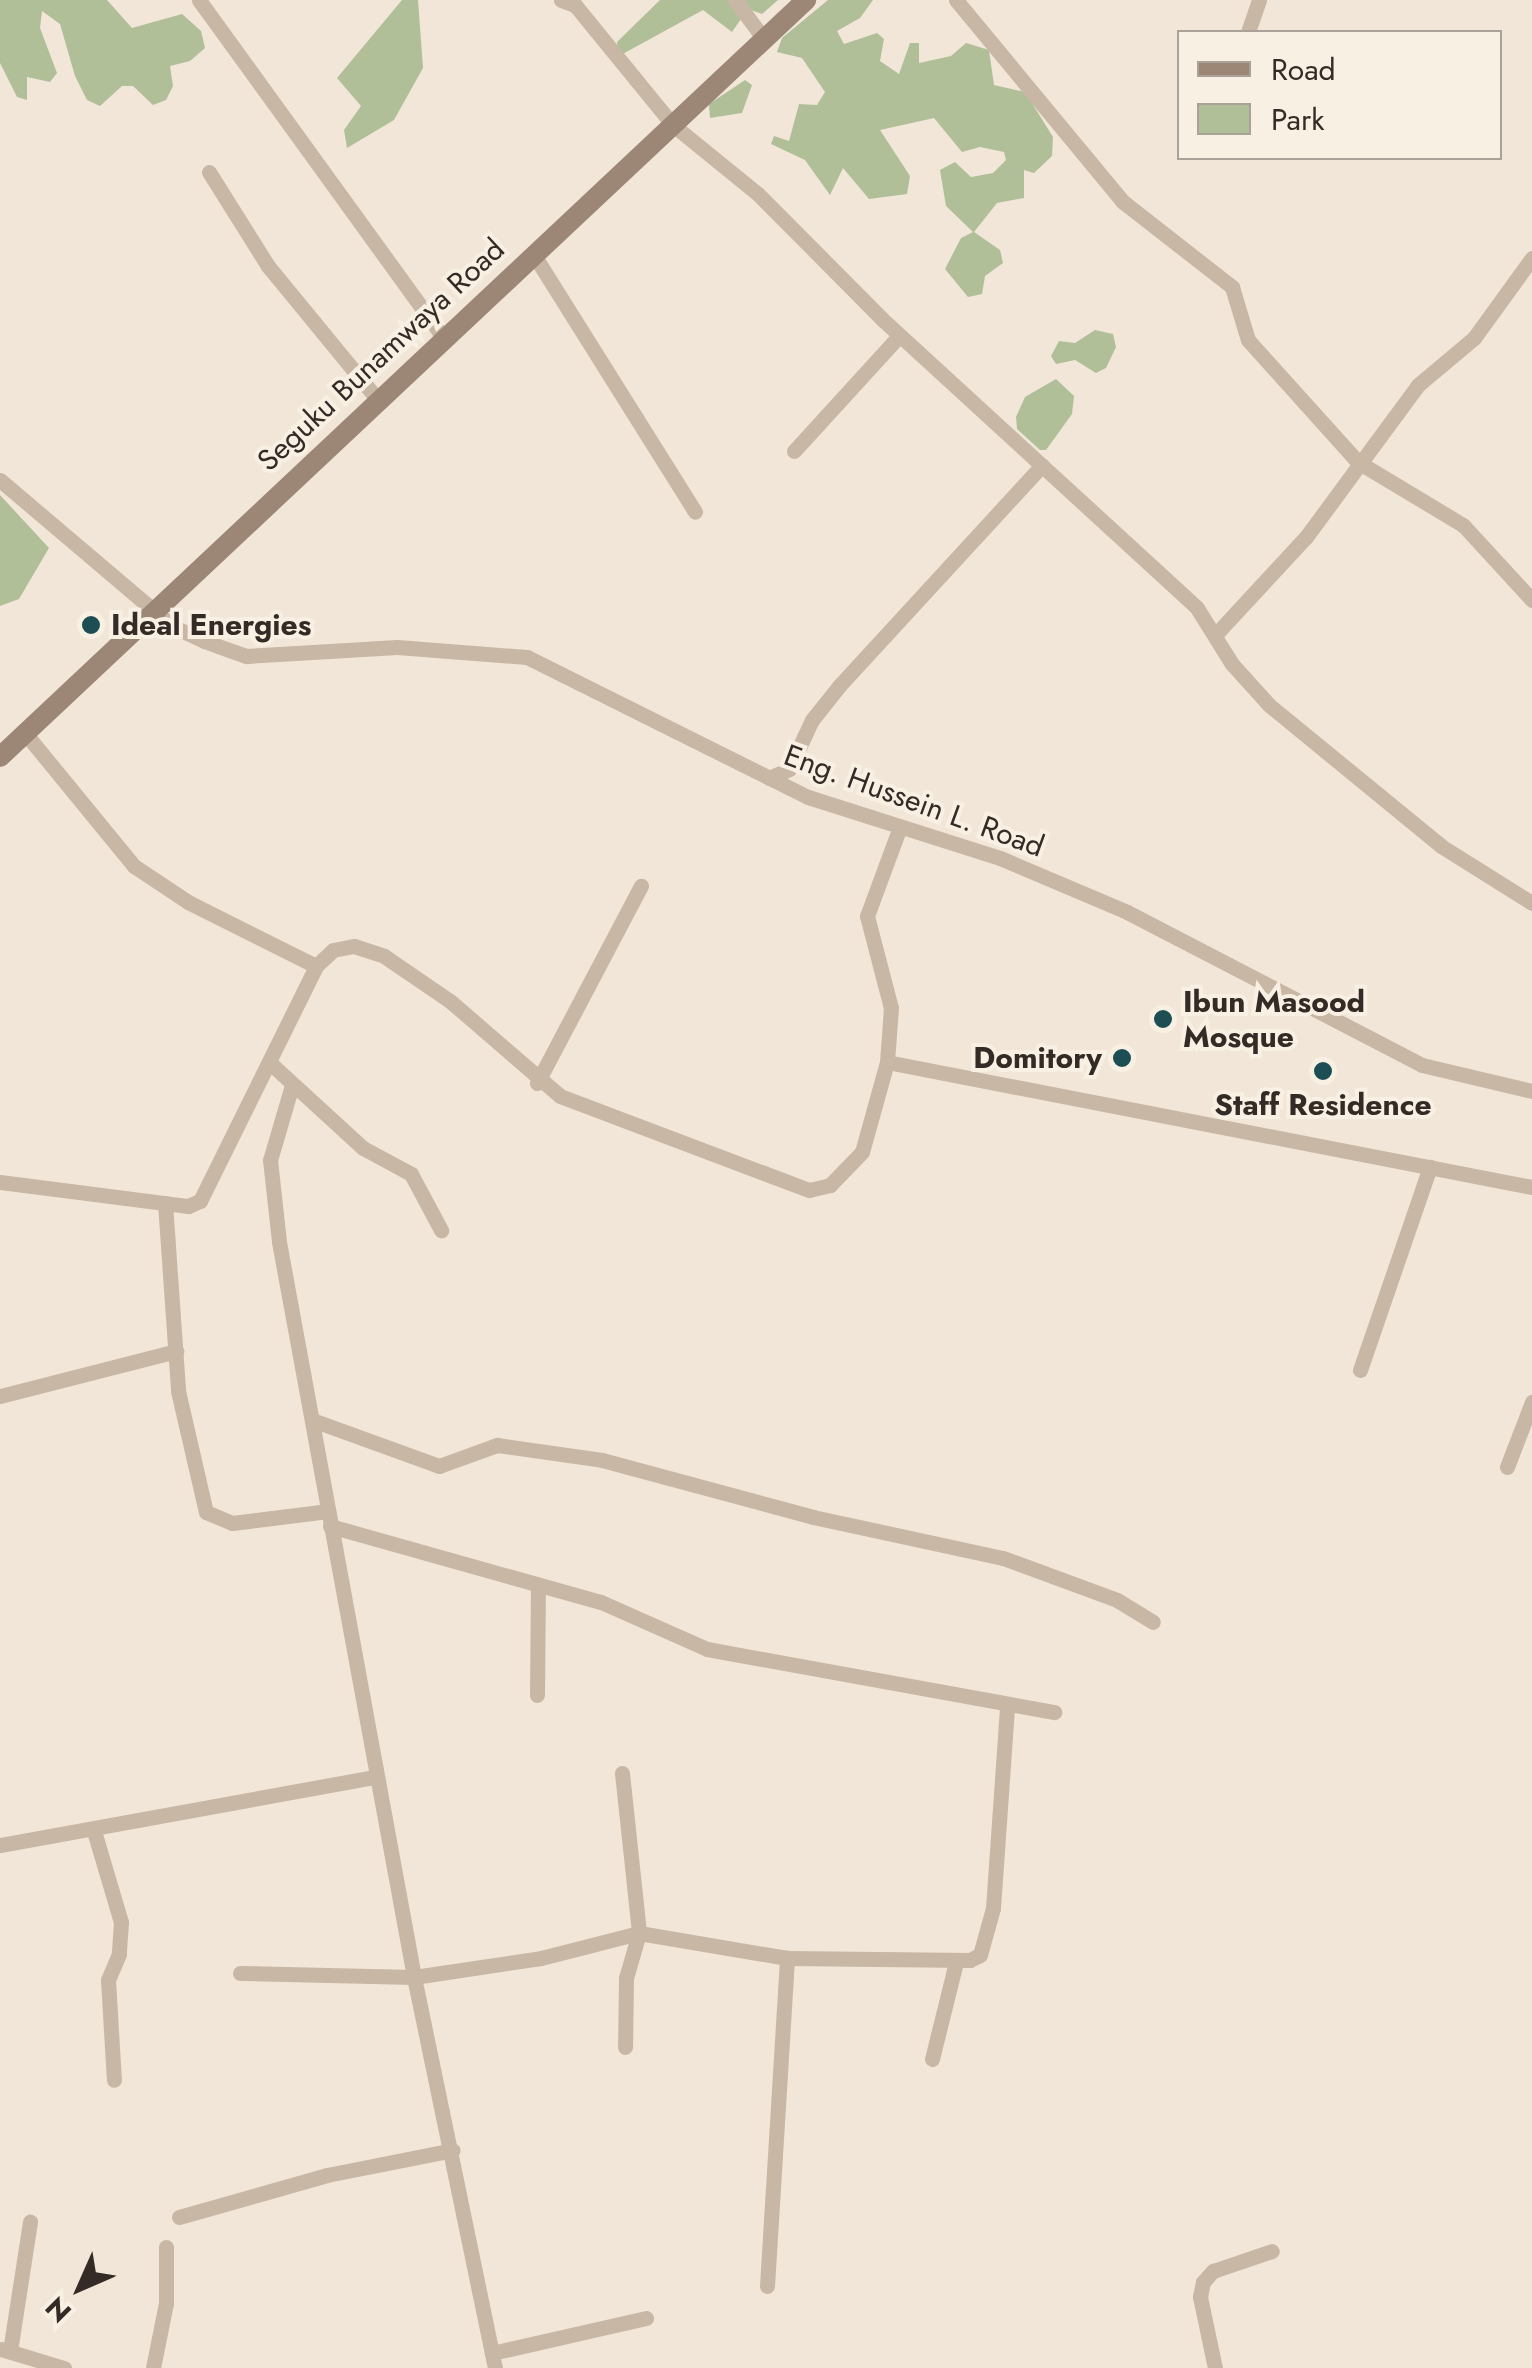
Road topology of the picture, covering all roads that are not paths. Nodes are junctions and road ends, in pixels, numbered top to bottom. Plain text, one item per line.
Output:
1 (199, 0) edge
2 (561, 0) edge
3 (734, 0) edge
4 (806, 0) edge
5 (956, 0) edge
6 (1259, 0) edge
7 (1249, 30) edge
8 (764, 39) junction
9 (673, 124) junction
10 (210, 172) dead end
11 (534, 255) junction
12 (1532, 258) edge
13 (900, 336) junction
14 (444, 339) junction
15 (378, 400) junction
16 (794, 451) dead end
17 (1358, 462) junction
18 (1042, 464) junction
19 (0, 480) edge
20 (695, 512) dead end
21 (1532, 600) edge
22 (152, 608) junction
23 (1217, 633) junction
24 (24, 733) junction
25 (0, 758) edge
26 (769, 778) junction
27 (900, 827) junction
28 (642, 886) dead end
29 (1532, 903) edge
30 (316, 966) junction
31 (269, 1062) junction
32 (887, 1062) junction
33 (537, 1083) junction
34 (292, 1085) junction
35 (1532, 1091) edge
36 (1430, 1167) junction
37 (0, 1182) edge
38 (1532, 1186) edge
39 (166, 1202) junction
40 (441, 1230) dead end
41 (176, 1351) junction
42 (1360, 1370) dead end
43 (0, 1396) edge
44 (1532, 1402) edge
45 (315, 1420) junction
46 (1507, 1467) dead end
47 (329, 1518) junction
48 (538, 1586) junction
49 (1153, 1622) dead end
50 (537, 1695) dead end
51 (1006, 1708) junction
52 (1054, 1712) dead end
53 (622, 1773) dead end
54 (376, 1777) junction
55 (94, 1831) junction
56 (0, 1845) edge
57 (639, 1933) junction
58 (786, 1958) junction
59 (956, 1962) junction
60 (240, 1973) dead end
61 (414, 1977) junction
62 (625, 2048) dead end
63 (932, 2059) dead end
64 (114, 2080) dead end
65 (453, 2150) junction
66 (178, 2217) dead end
67 (30, 2222) dead end
68 (166, 2247) dead end
69 (1272, 2251) dead end
70 (766, 2286) dead end
71 (646, 2318) dead end
72 (5, 2350) edge
73 (494, 2360) edge
74 (64, 2368) edge
75 (154, 2368) edge
76 (1216, 2368) edge

1 - 14 street
2 - 9 street
3 - 8 street
4 - 8 main road, Seguku Bunamwaya Road
5 - 17 street
6 - 7 street
8 - 9 main road, Seguku Bunamwaya Road
9 - 11 main road, Seguku Bunamwaya Road
9 - 13 street
10 - 15 street
11 - 14 main road, Seguku Bunamwaya Road
11 - 20 street
12 - 17 street
13 - 16 street
13 - 18 street
14 - 15 main road, Seguku Bunamwaya Road
15 - 22 main road, Seguku Bunamwaya Road
17 - 21 street
17 - 23 street
18 - 23 street
18 - 26 street
19 - 22 street, Eng. Hussein L. Road
22 - 24 main road, Seguku Bunamwaya Road
22 - 26 street, Eng. Hussein L. Road
23 - 29 street
24 - 25 main road, Seguku Bunamwaya Road
24 - 30 street
26 - 27 street, Eng. Hussein L. Road
27 - 32 street
27 - 35 street, Eng. Hussein L. Road
28 - 33 street
30 - 31 street
30 - 33 street
31 - 34 street
31 - 39 street
32 - 33 street
32 - 36 street
34 - 40 street
34 - 45 street
36 - 38 street
36 - 42 street
37 - 39 street
39 - 41 street
41 - 43 street
41 - 47 street
44 - 46 street
45 - 47 street
45 - 49 street
47 - 48 street
47 - 54 street
48 - 50 street
48 - 51 street
51 - 52 street
51 - 59 street
53 - 57 street
54 - 55 street
54 - 61 street
55 - 56 street
55 - 64 street
57 - 58 street
57 - 61 street
57 - 62 street
58 - 59 street
58 - 70 street
59 - 63 street
60 - 61 street
61 - 65 street
65 - 66 street
65 - 73 street
67 - 72 street
68 - 75 street
69 - 76 street
71 - 73 street
72 - 74 street

